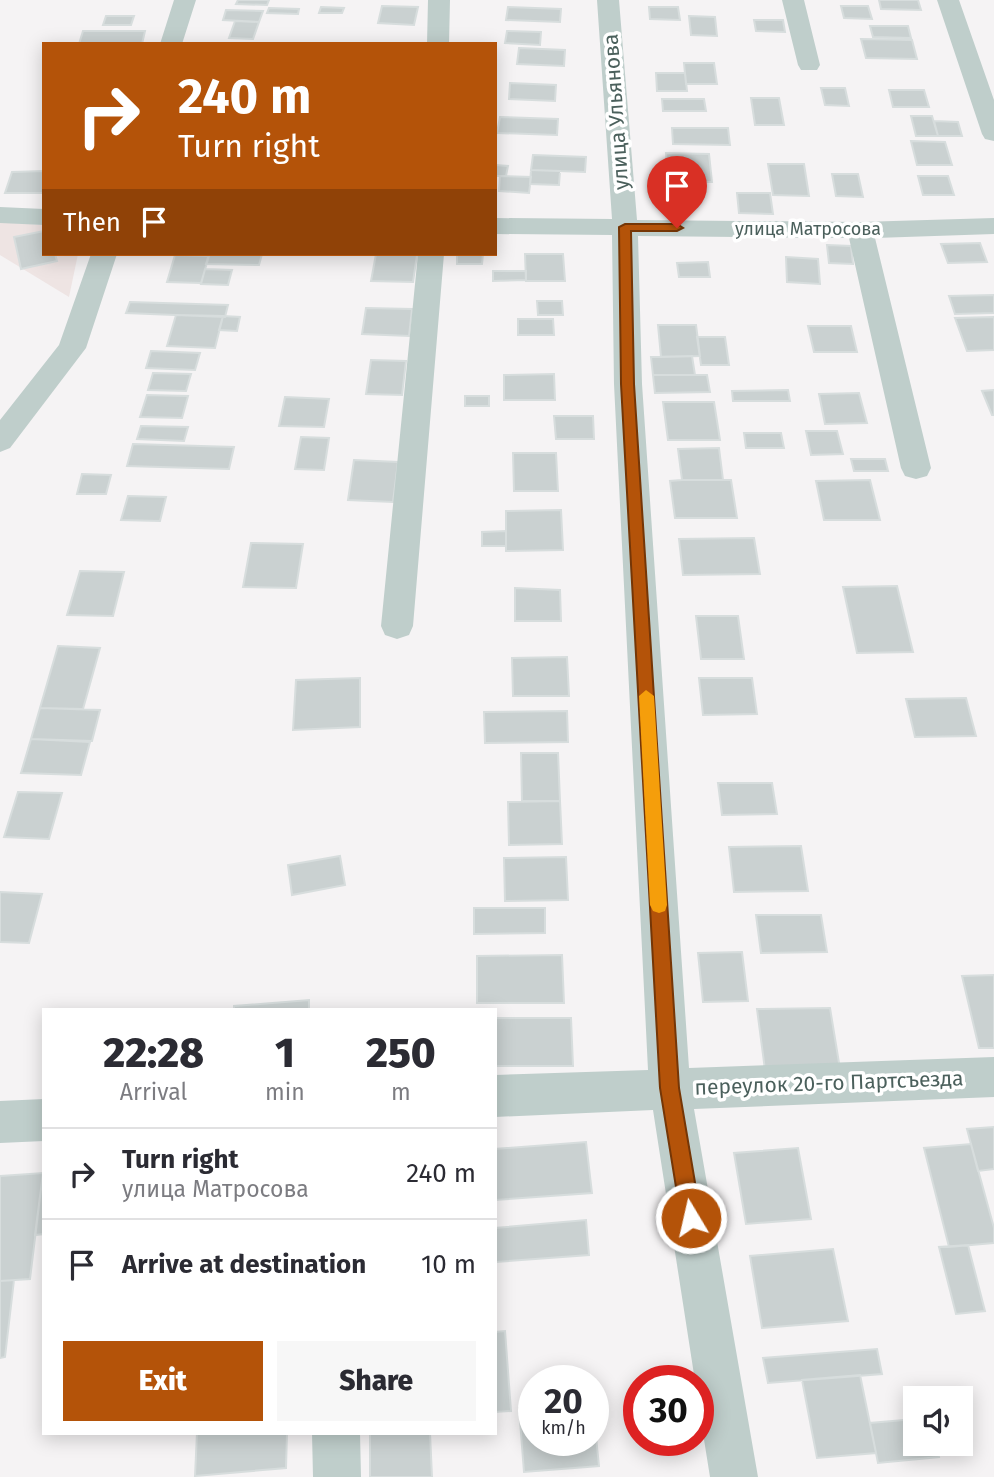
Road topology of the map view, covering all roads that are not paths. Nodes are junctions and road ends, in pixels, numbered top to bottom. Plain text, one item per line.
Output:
1 (185, 0) edge
2 (439, 0) edge
3 (608, 0) edge
4 (793, 0) edge
5 (948, 0) edge
6 (172, 42) edge
7 (438, 42) edge
8 (808, 65) dead end
9 (994, 134) edge
10 (0, 215) edge
11 (42, 217) edge
12 (497, 226) edge
13 (994, 226) edge
14 (625, 227) junction
15 (860, 230) junction
16 (103, 256) edge
17 (430, 256) edge
18 (0, 441) edge
19 (916, 468) dead end
20 (397, 626) dead end
21 (994, 1077) edge
22 (670, 1088) junction
23 (497, 1096) edge
24 (42, 1120) edge
25 (0, 1122) edge
26 (336, 1435) edge
27 (337, 1477) edge
28 (734, 1477) edge

1 - 6 street
2 - 7 street
3 - 14 street, улица Ульянова
4 - 8 street
5 - 9 street
10 - 11 street
12 - 14 street, улица Матросова
13 - 15 street, улица Матросова
14 - 15 street, улица Матросова
14 - 22 street, улица Ульянова
15 - 19 street
16 - 18 street
17 - 20 street
21 - 22 street, переулок 20-го Партсъезда
22 - 23 street, переулок 20-го Партсъезда
22 - 28 street, улица Ульянова
24 - 25 street
26 - 27 street

